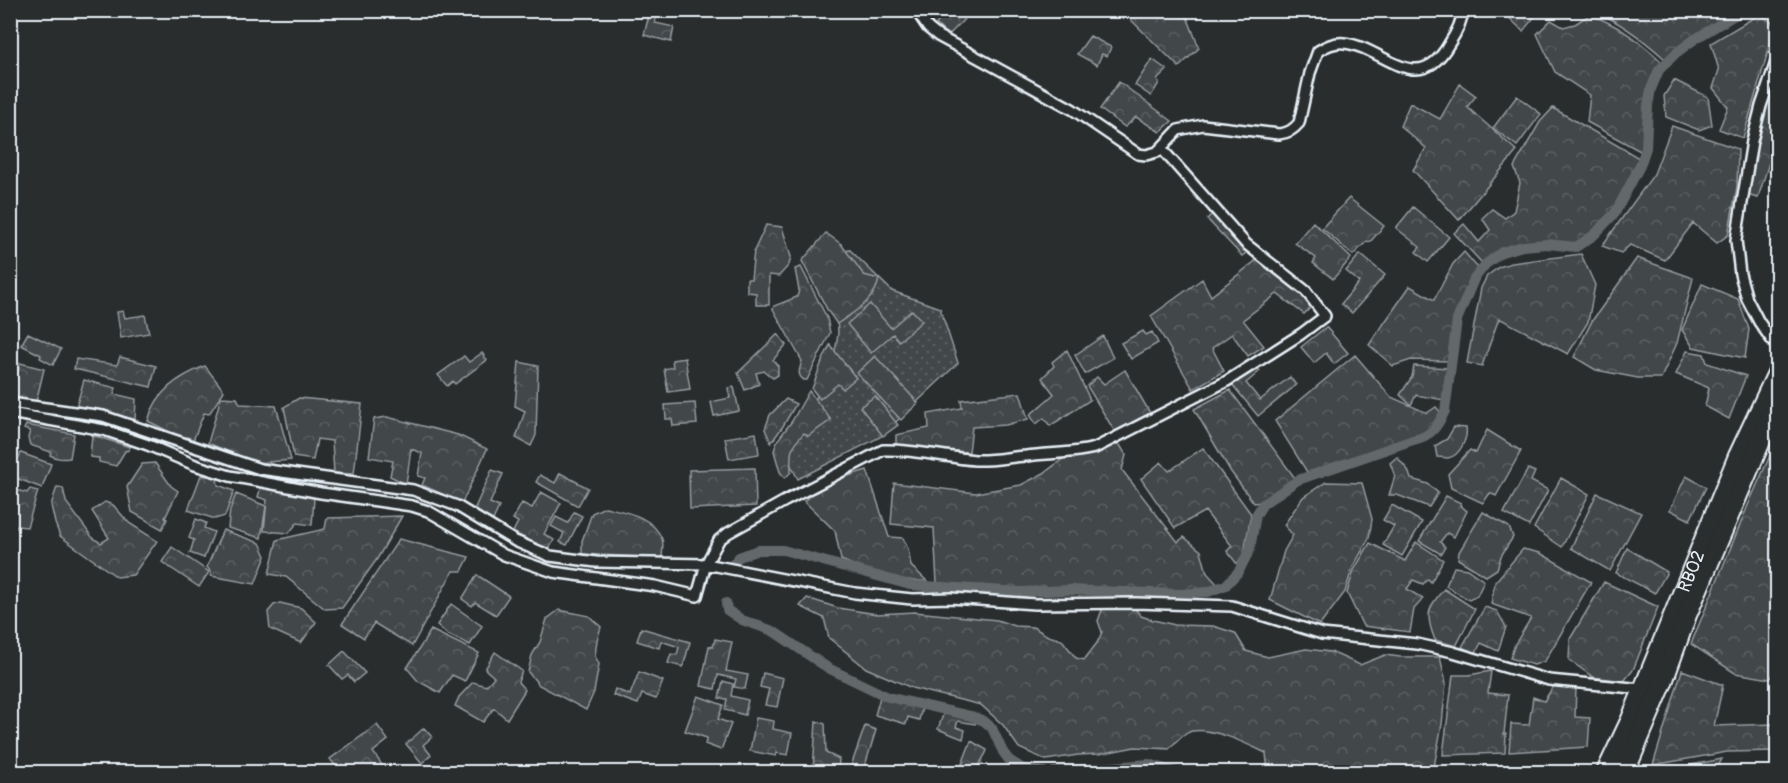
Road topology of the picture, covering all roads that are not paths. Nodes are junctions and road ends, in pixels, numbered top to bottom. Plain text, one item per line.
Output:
1 (916, 10) edge
2 (1463, 10) edge
3 (1778, 56) edge
4 (1161, 148) junction
5 (1778, 349) edge
6 (1778, 371) edge
7 (1778, 401) edge
8 (10, 403) edge
9 (10, 412) edge
10 (414, 498) junction
11 (706, 564) junction
12 (1643, 689) junction
13 (1606, 772) edge
14 (1625, 772) edge

1 - 4 street
2 - 4 street
3 - 5 street
4 - 11 street
6 - 12 highway, RB02
7 - 14 highway, RB02
8 - 10 street
9 - 10 street
10 - 11 street
10 - 11 street
11 - 12 street
12 - 13 highway, RB02

